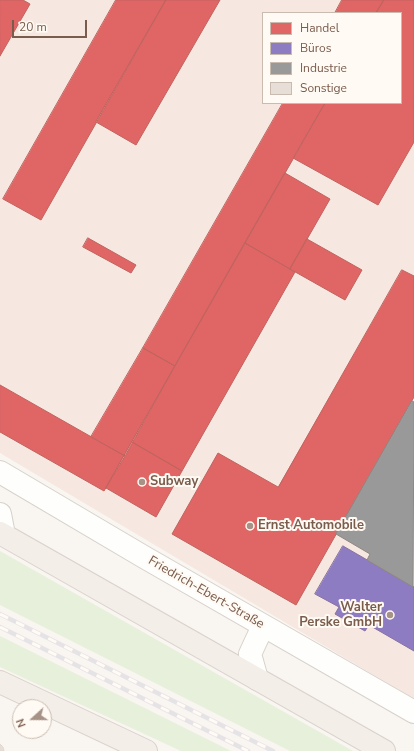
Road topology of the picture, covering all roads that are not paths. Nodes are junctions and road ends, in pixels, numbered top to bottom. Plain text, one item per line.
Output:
1 (0, 472) edge
2 (1, 527) edge
3 (263, 626) junction
4 (257, 679) junction
5 (0, 682) edge
6 (414, 712) edge
7 (146, 751) edge
8 (384, 751) edge

1 - 3 street, Friedrich-Ebert-Straße
2 - 4 main road
3 - 4 street
3 - 6 street, Friedrich-Ebert-Straße
4 - 8 main road
5 - 7 main road

